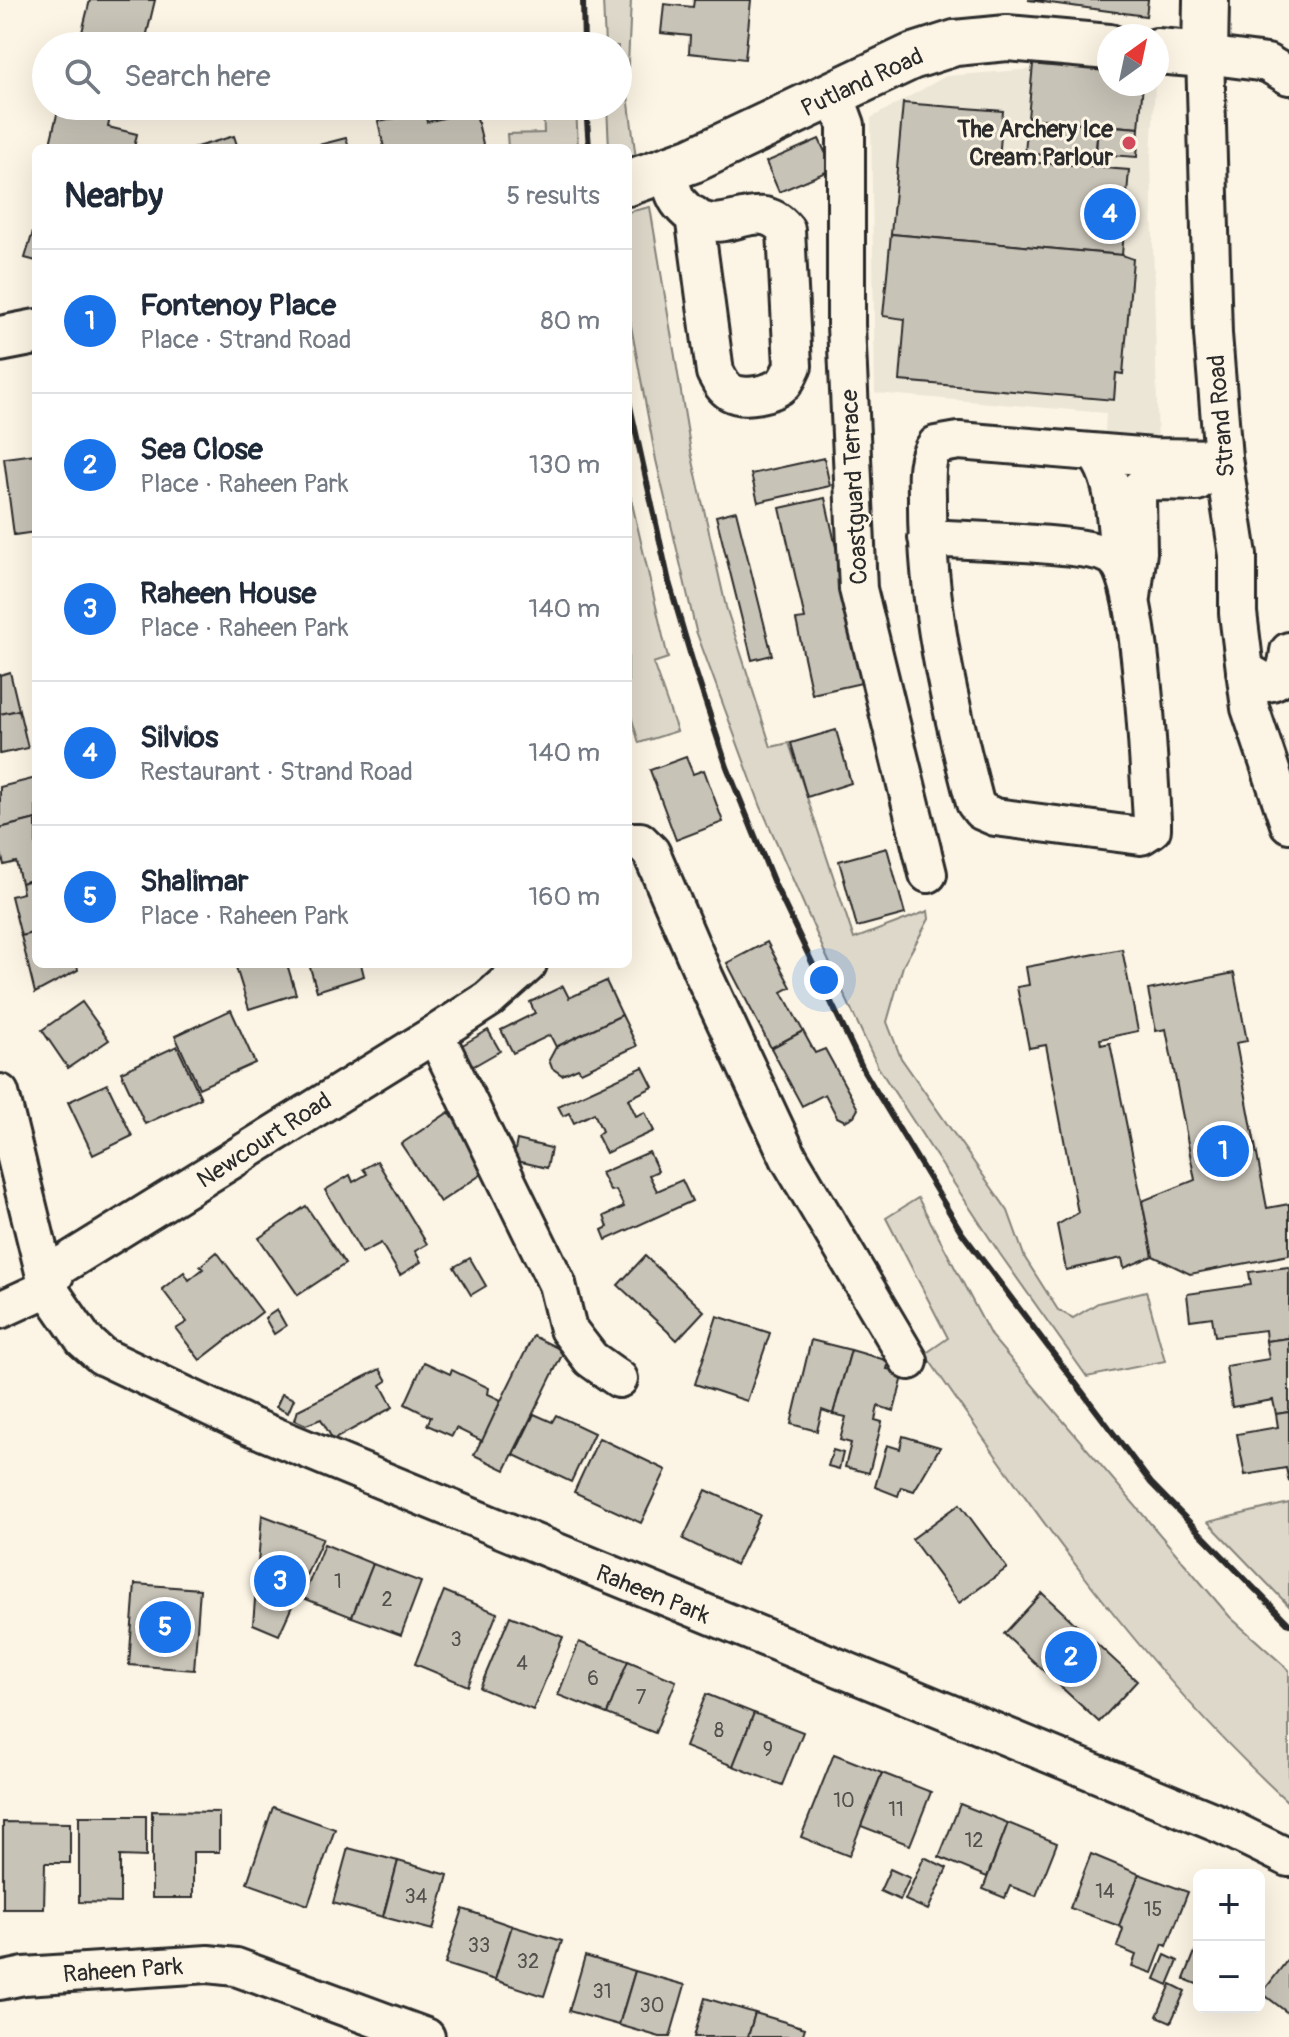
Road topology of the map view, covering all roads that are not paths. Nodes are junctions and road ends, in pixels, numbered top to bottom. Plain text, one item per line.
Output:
1 (1206, 0) edge
2 (1097, 46) edge
3 (1169, 52) edge
4 (1205, 55) junction
5 (1289, 76) edge
6 (835, 95) junction
7 (647, 176) edge
8 (694, 215) junction
9 (32, 333) edge
10 (0, 339) edge
11 (1095, 453) junction
12 (1225, 471) junction
13 (927, 538) junction
14 (1126, 582) junction
15 (1289, 651) edge
16 (1245, 670) junction
17 (1289, 824) edge
18 (632, 841) edge
19 (928, 874) dead end
20 (524, 968) edge
21 (435, 1034) junction
22 (0, 1093) edge
23 (48, 1288) junction
24 (0, 1310) edge
25 (909, 1361) dead end
26 (619, 1379) dead end
27 (1289, 1858) edge
28 (0, 1981) edge
29 (426, 2037) edge

1 - 4 main road, Strand Road
2 - 6 main road, Putland Road
3 - 4 main road
4 - 5 street
4 - 12 street, Strand Road
6 - 7 main road, Putland Road
6 - 19 street, Coastguard Terrace
7 - 8 street
8 - 8 street
9 - 10 main road
11 - 12 street
11 - 13 street
11 - 14 street
12 - 14 street
12 - 16 street, Strand Road
13 - 14 street
13 - 14 street
15 - 16 street
16 - 17 street, Strand Road
18 - 25 street
20 - 21 street, Newcourt Road
21 - 23 street, Newcourt Road
21 - 26 street
22 - 23 street
23 - 24 street, Newcourt Road
23 - 27 street, Raheen Park
28 - 29 street, Raheen Park

